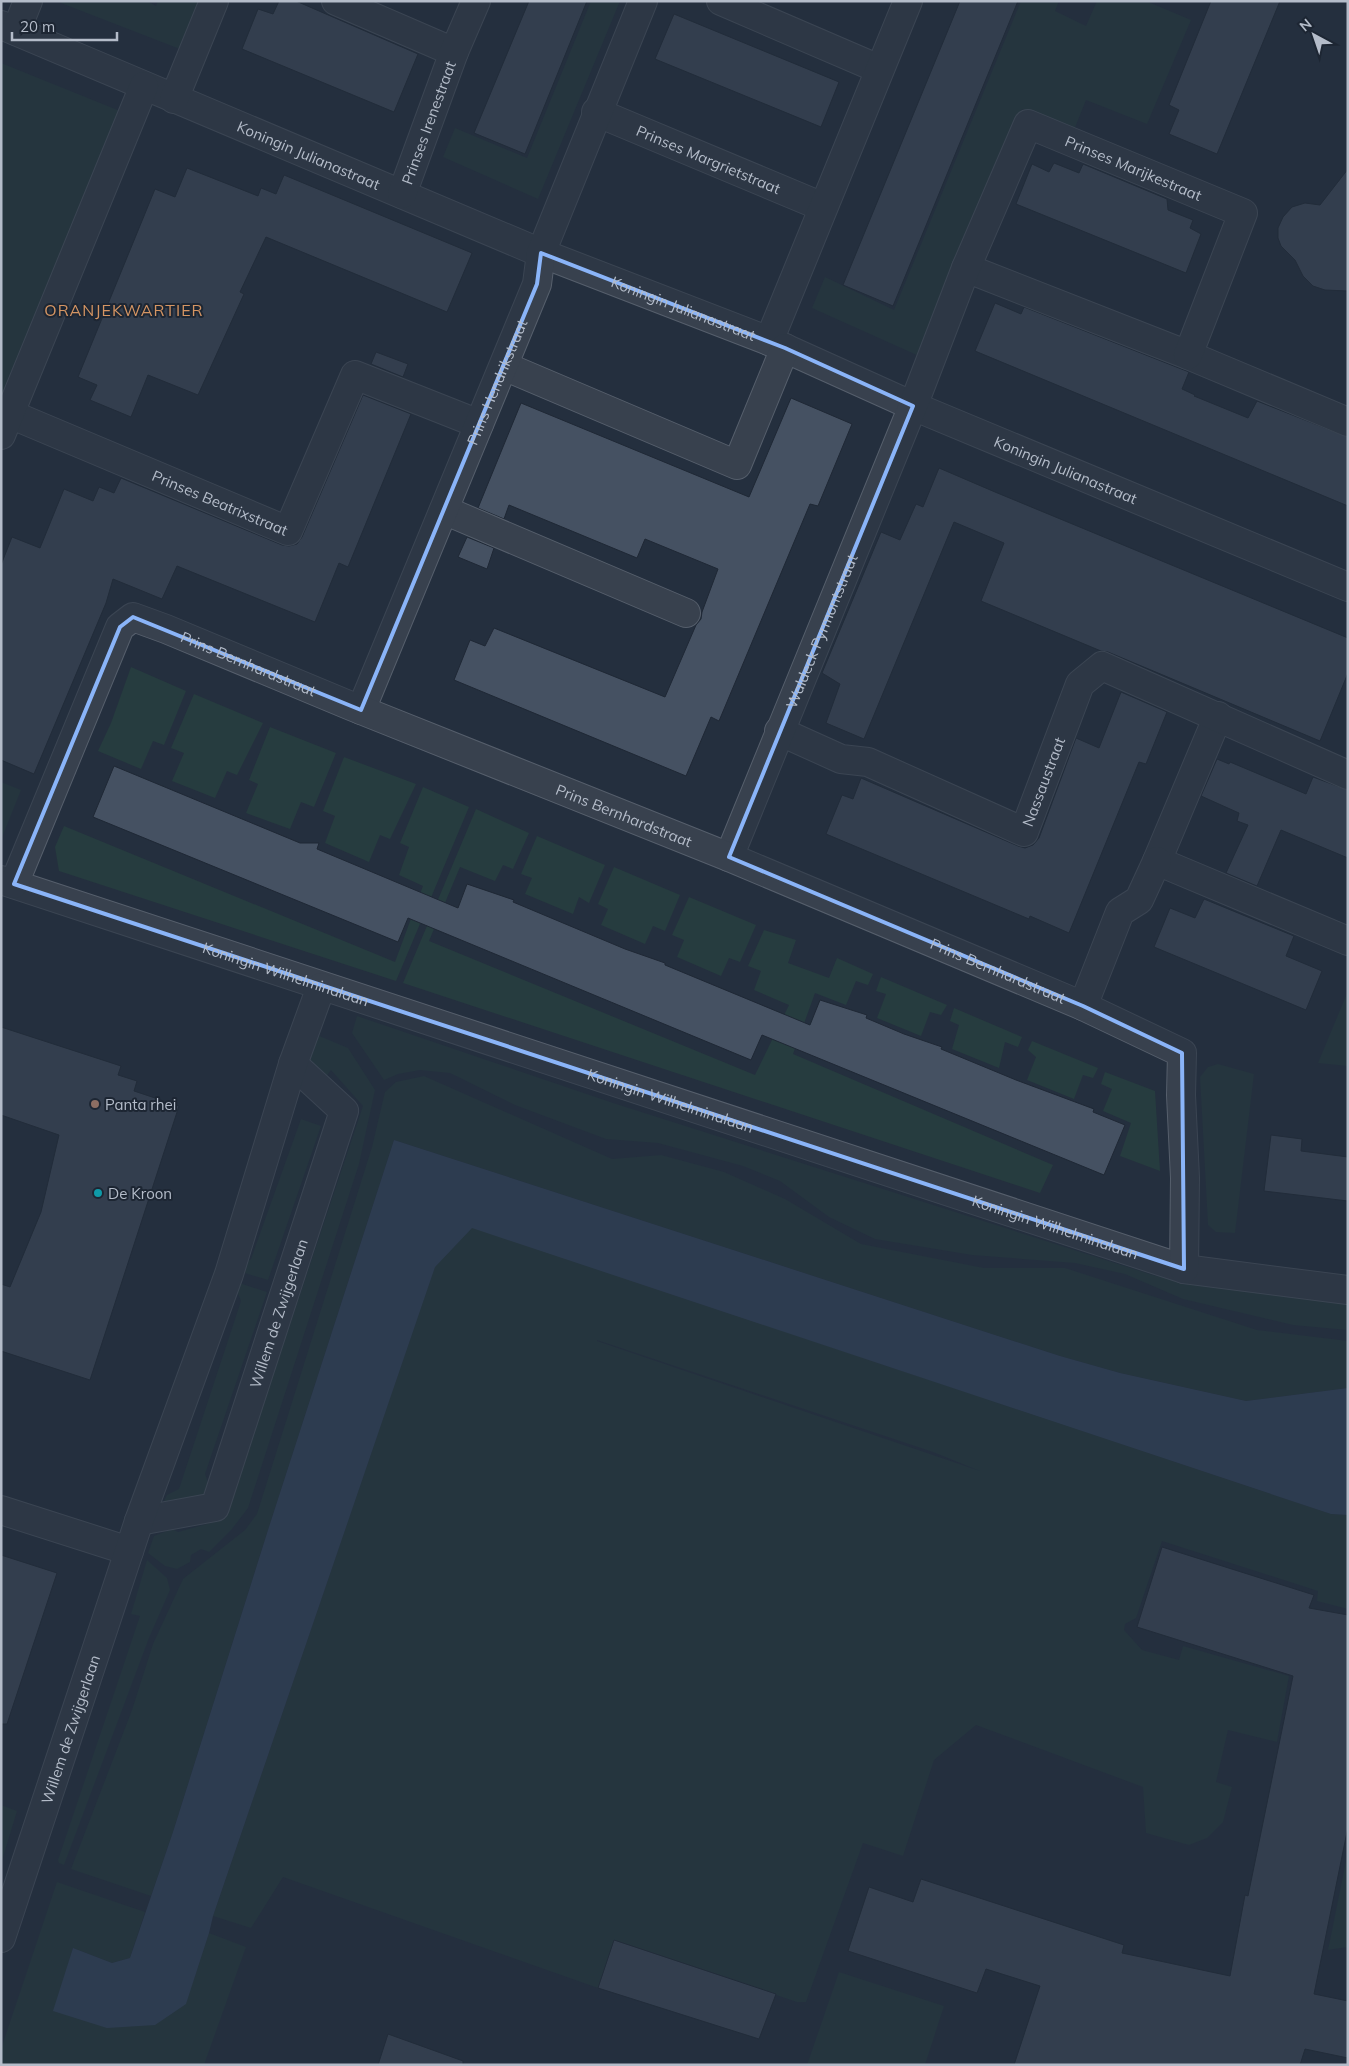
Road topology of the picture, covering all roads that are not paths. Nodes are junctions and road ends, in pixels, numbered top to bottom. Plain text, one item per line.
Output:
1 (28, 1) edge
2 (214, 1) edge
3 (336, 1) edge
4 (476, 1) edge
5 (643, 1) edge
6 (721, 1) edge
7 (908, 1) edge
8 (8, 28) edge
9 (454, 52) junction
10 (879, 69) junction
11 (144, 86) junction
12 (174, 99) junction
13 (596, 112) junction
14 (402, 194) junction
15 (822, 207) junction
16 (541, 253) junction
17 (966, 268) junction
18 (777, 345) junction
19 (1188, 355) junction
20 (504, 366) junction
21 (912, 406) junction
22 (1348, 422) edge
23 (479, 424) junction
24 (6, 425) edge
25 (444, 510) junction
26 (1348, 587) edge
27 (686, 613) dead end
28 (361, 710) junction
29 (1218, 716) junction
30 (779, 731) junction
31 (1348, 775) edge
32 (729, 857) junction
33 (1157, 861) junction
34 (8, 882) edge
35 (1348, 941) edge
36 (321, 986) junction
37 (1083, 1006) junction
38 (294, 1064) junction
39 (1184, 1269) junction
40 (1348, 1290) edge
41 (1, 1510) edge
42 (139, 1520) junction
43 (129, 1552) junction
44 (1, 1938) edge

1 - 8 street
2 - 12 street
3 - 9 street, Prinses Irenestraat
4 - 9 street, Prinses Irenestraat
5 - 13 street
6 - 10 street
7 - 10 street
8 - 11 street, Koningin Julianastraat
9 - 14 street, Prinses Irenestraat
10 - 15 street
11 - 12 street, Koningin Julianastraat
11 - 24 street, Prinses Beatrixstraat
12 - 14 street, Koningin Julianastraat
13 - 15 street, Prinses Margrietstraat
13 - 16 street
14 - 16 street, Koningin Julianastraat
15 - 18 street
16 - 18 street, Koningin Julianastraat
16 - 20 street, Prins Hendrikstraat
17 - 19 street
17 - 19 street, Prinses Marijkestraat
17 - 21 street, Prinses Marijkestraat
18 - 20 street
18 - 21 street, Koningin Julianastraat
19 - 22 street
20 - 23 street, Prins Hendrikstraat
21 - 26 street, Koningin Julianastraat
21 - 30 street, Waldeck Pyrmontstraat
23 - 24 street, Prinses Beatrixstraat
23 - 25 street, Prins Hendrikstraat
25 - 27 street
25 - 28 street, Prins Hendrikstraat
28 - 32 street, Prins Bernhardstraat
28 - 34 street, Prins Bernhardstraat
29 - 30 street, Nassaustraat
29 - 31 street, Nassaustraat
29 - 33 street
30 - 32 street, Waldeck Pyrmontstraat
32 - 37 street, Prins Bernhardstraat
33 - 35 street
33 - 37 street
34 - 36 street, Koningin Wilhelminalaan
36 - 38 street, Willem de Zwijgerlaan
36 - 39 street, Koningin Wilhelminalaan
37 - 39 street, Prins Bernhardstraat
38 - 42 street, Willem de Zwijgerlaan
38 - 42 street, Willem de Zwijgerlaan
39 - 40 street, Koningin Wilhelminalaan
41 - 43 street
42 - 43 street, Willem de Zwijgerlaan
43 - 44 street, Willem de Zwijgerlaan

